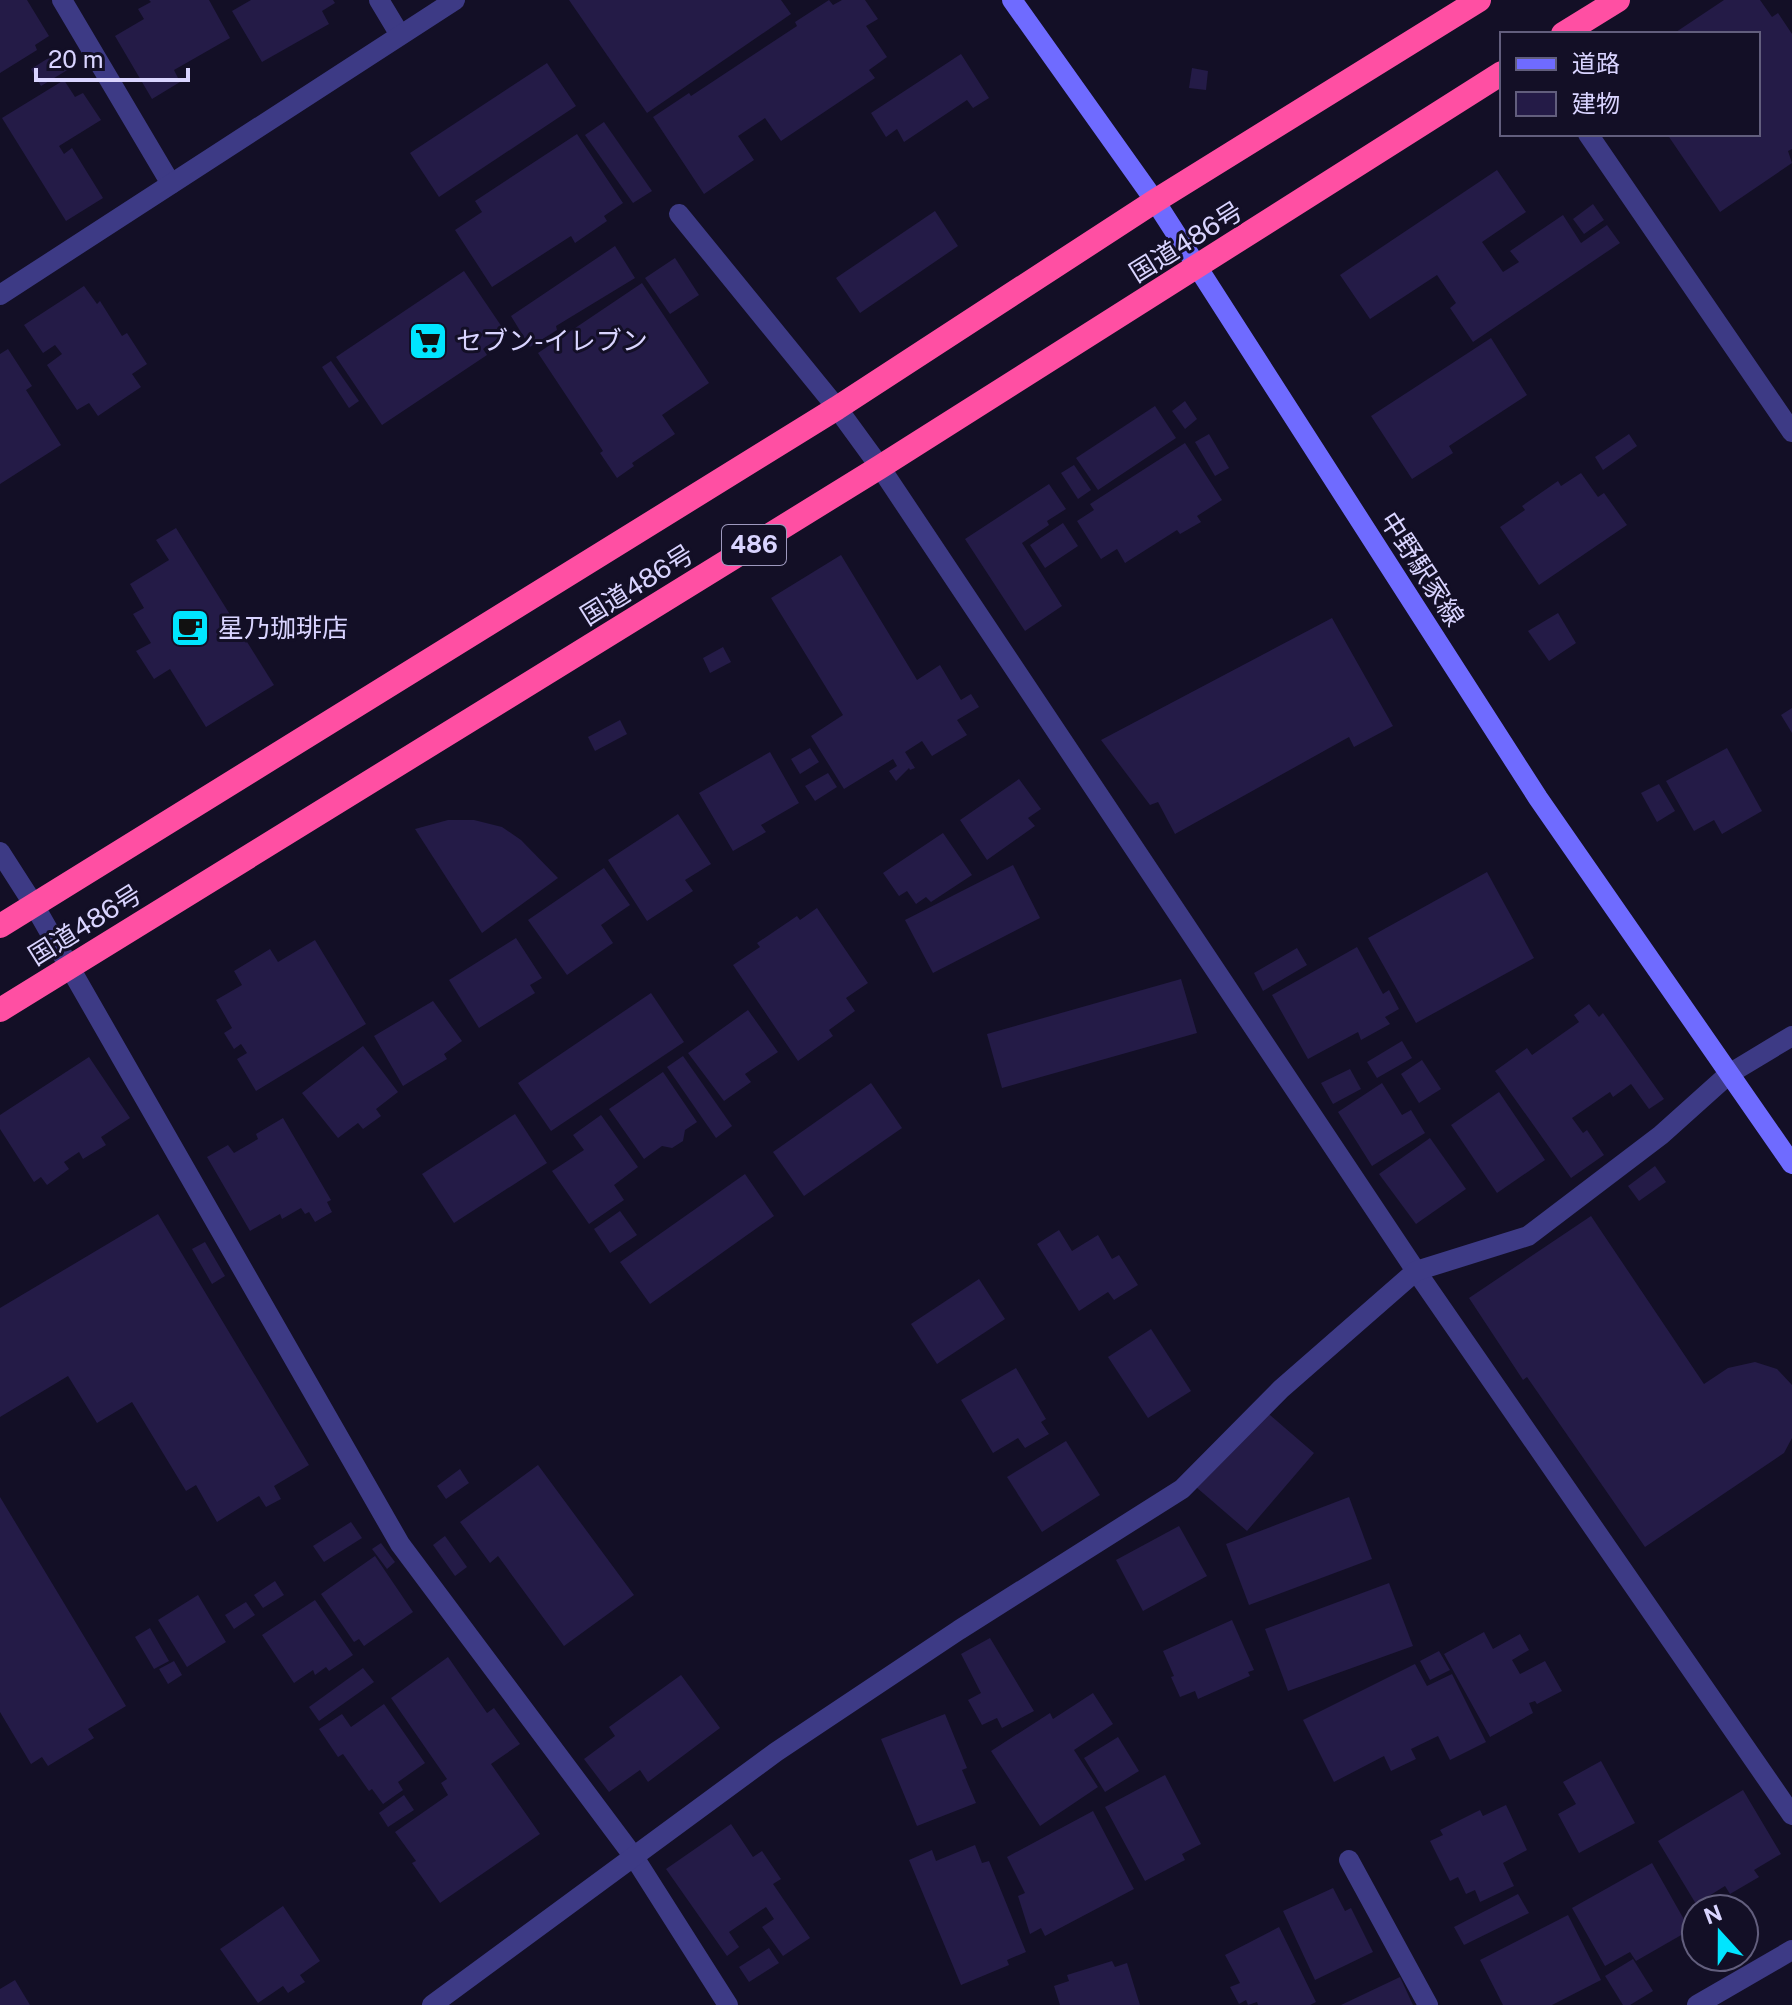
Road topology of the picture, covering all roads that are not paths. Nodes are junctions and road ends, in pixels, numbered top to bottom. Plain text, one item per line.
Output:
1 (62, 0) edge
2 (379, 0) edge
3 (455, 0) edge
4 (1012, 0) edge
5 (1479, 0) edge
6 (1618, 0) edge
7 (1566, 32) edge
8 (400, 35) junction
9 (1500, 74) edge
10 (1589, 136) edge
11 (171, 184) junction
12 (1155, 201) junction
13 (679, 214) dead end
14 (1198, 268) junction
15 (0, 295) edge
16 (837, 408) junction
17 (1792, 432) edge
18 (880, 467) junction
19 (0, 852) edge
20 (34, 905) junction
21 (0, 926) edge
22 (68, 968) junction
23 (0, 1010) edge
24 (1792, 1036) edge
25 (1729, 1074) junction
26 (1792, 1164) edge
27 (1416, 1271) junction
28 (1792, 1815) edge
29 (634, 1857) junction
30 (1349, 1860) dead end
31 (1792, 1950) edge
32 (432, 2005) edge
33 (728, 2005) edge
34 (1428, 2005) edge
35 (1697, 2005) edge

1 - 11 street
2 - 8 street
3 - 8 street
4 - 12 main road, 中野駅家線
5 - 12 highway, 国道486号 / 486
6 - 7 highway
8 - 11 street
9 - 14 highway, 国道486号 / 486
10 - 17 street
11 - 15 street
12 - 14 main road, 中野駅家線
12 - 16 highway, 国道486号 / 486
13 - 16 street
14 - 18 highway, 国道486号 / 486
14 - 25 main road, 中野駅家線
16 - 18 street
16 - 20 highway, 国道486号 / 486
18 - 22 highway, 国道486号 / 486
18 - 27 street
19 - 20 street
20 - 21 highway, 国道486号 / 486
20 - 22 street
22 - 23 highway, 国道486号 / 486
22 - 29 street
24 - 25 street
25 - 26 main road, 中野駅家線
25 - 27 street
27 - 28 street
27 - 29 street
29 - 32 street
29 - 33 street
30 - 34 street
31 - 35 street

